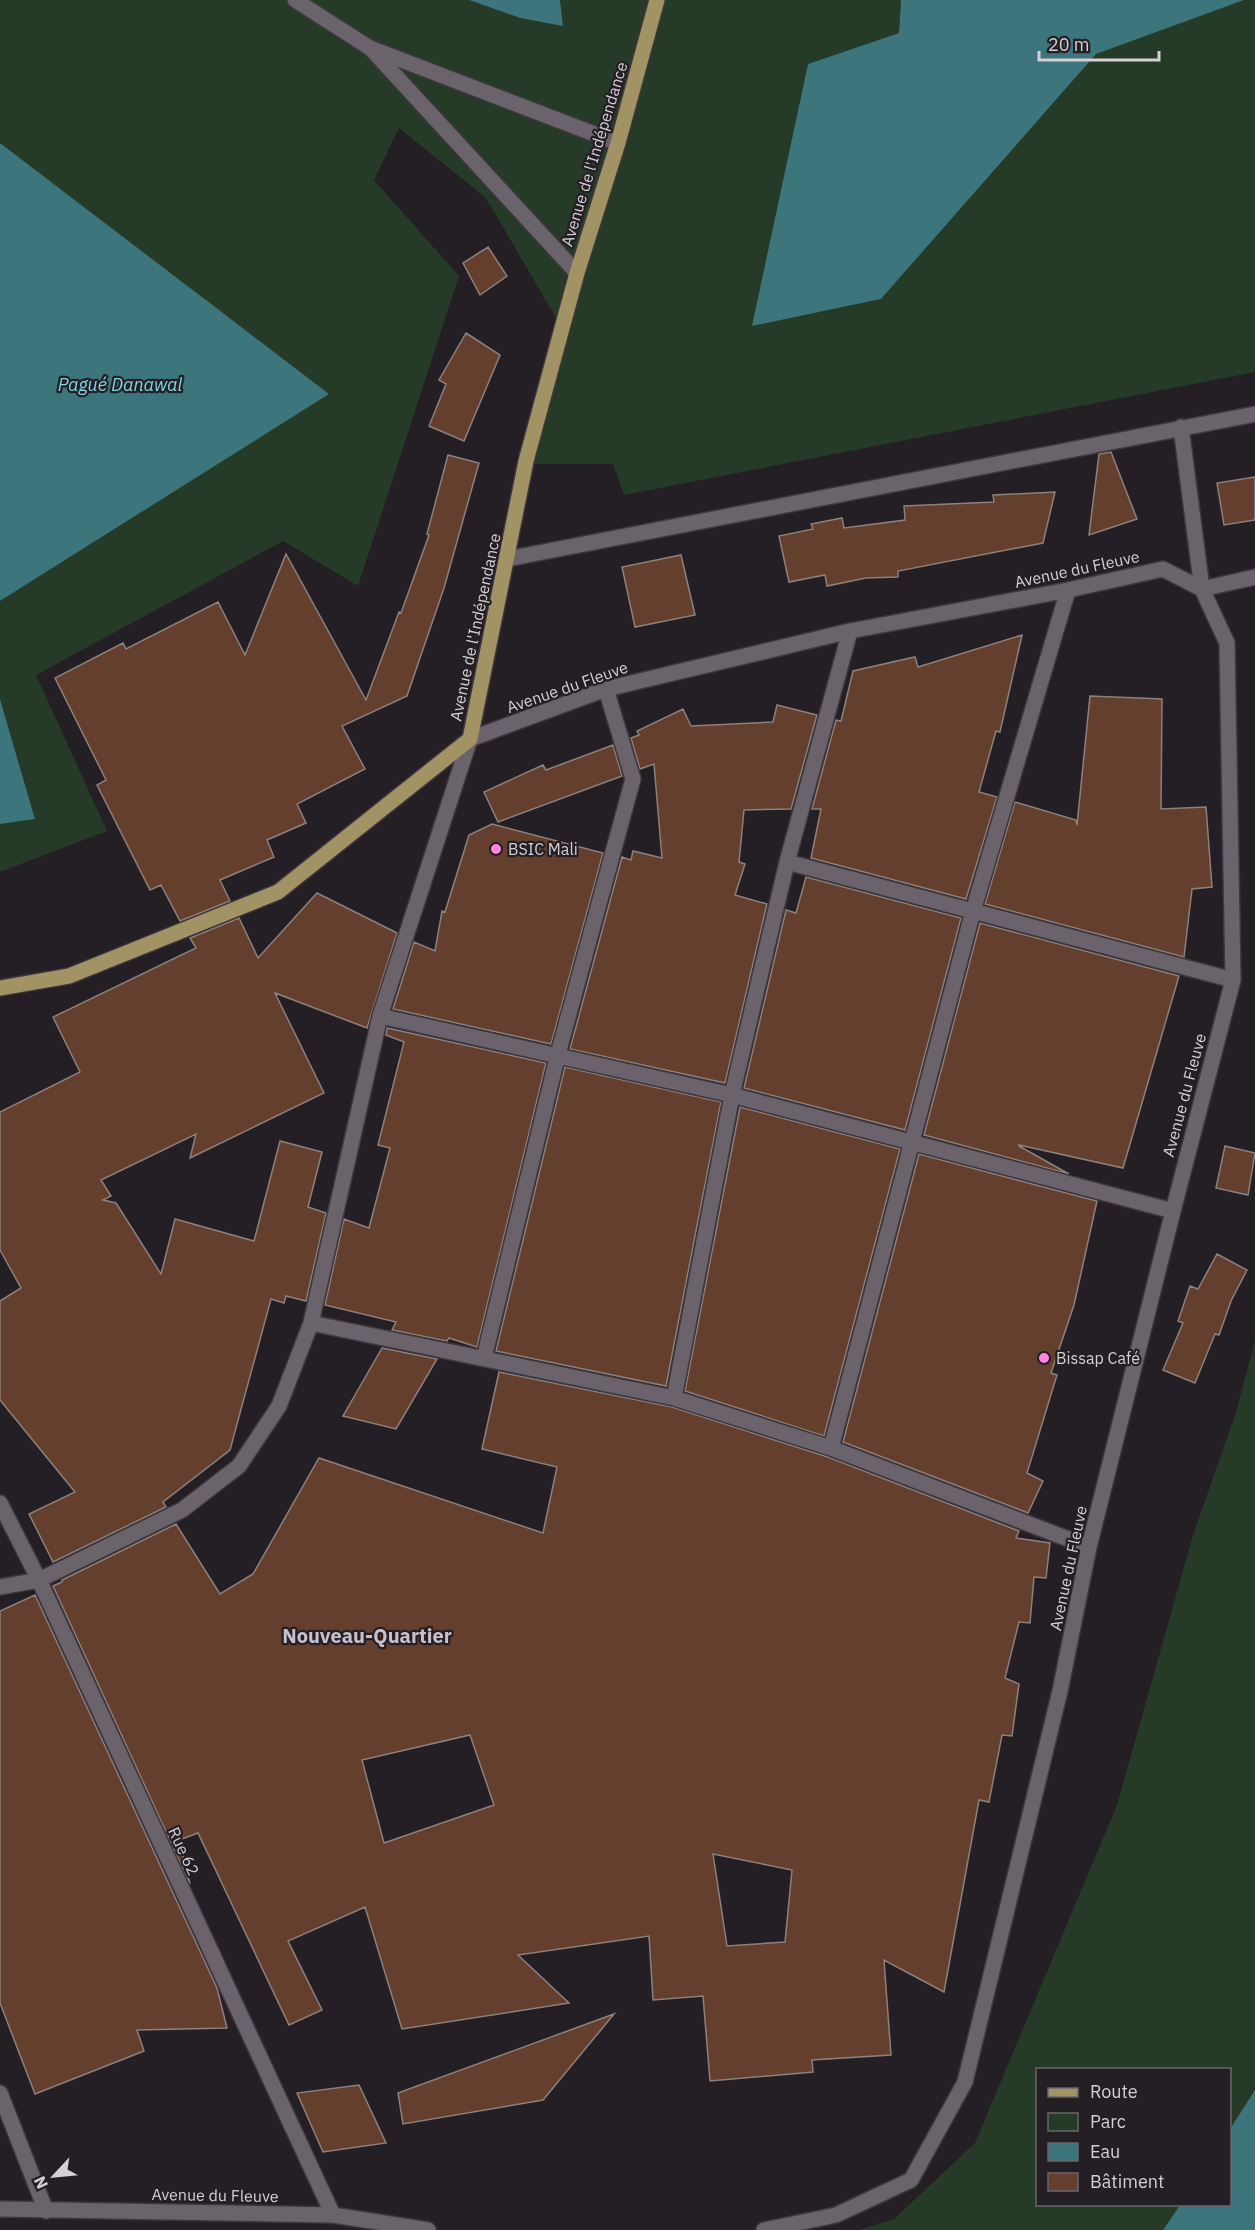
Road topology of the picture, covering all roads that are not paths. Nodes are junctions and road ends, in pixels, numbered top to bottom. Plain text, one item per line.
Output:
1 (295, 0) edge
2 (657, 0) edge
3 (370, 48) junction
4 (618, 143) junction
5 (577, 273) junction
6 (1255, 414) edge
7 (1181, 427) junction
8 (507, 559) junction
9 (1255, 577) edge
10 (1202, 589) junction
11 (1068, 590) junction
12 (850, 632) junction
13 (606, 689) junction
14 (470, 739) junction
15 (787, 861) junction
16 (973, 911) junction
17 (1233, 980) junction
18 (0, 988) edge
19 (380, 1016) junction
20 (558, 1054) junction
21 (732, 1095) junction
22 (912, 1142) junction
23 (1173, 1211) junction
24 (311, 1323) junction
25 (484, 1358) junction
26 (674, 1398) junction
27 (831, 1448) junction
28 (0, 1503) edge
29 (1089, 1547) junction
30 (39, 1580) junction
31 (0, 1587) edge
32 (0, 2093) edge
33 (0, 2210) edge
34 (46, 2211) junction
35 (333, 2215) junction
36 (428, 2230) edge
37 (764, 2230) edge

1 - 3 street
2 - 4 main road, Avenue de l'Indépendance
3 - 4 street
3 - 5 street
4 - 5 main road, Avenue de l'Indépendance
5 - 8 main road, Avenue de l'Indépendance
6 - 7 street
7 - 8 street
7 - 10 street
8 - 14 main road, Avenue de l'Indépendance
9 - 10 street
10 - 11 street, Avenue du Fleuve
10 - 17 street, Avenue du Fleuve
11 - 12 street, Avenue du Fleuve
11 - 16 street
12 - 13 street, Avenue du Fleuve
12 - 15 street
13 - 14 street, Avenue du Fleuve
13 - 20 street
14 - 18 main road, Avenue de l'Indépendance
14 - 19 street
15 - 16 street
15 - 21 street
16 - 17 street
16 - 22 street
17 - 23 street, Avenue du Fleuve
19 - 20 street
19 - 24 street
20 - 21 street
20 - 25 street
21 - 22 street
21 - 26 street
22 - 23 street
22 - 27 street
23 - 29 street, Avenue du Fleuve
24 - 25 street
24 - 30 street
25 - 26 street
26 - 27 street
27 - 29 street
28 - 30 street, Rue 62
29 - 37 street, Avenue du Fleuve
30 - 31 street
30 - 35 street, Rue 62
32 - 34 street
33 - 34 street, Avenue du Fleuve
34 - 35 street, Avenue du Fleuve
35 - 36 street, Avenue du Fleuve

